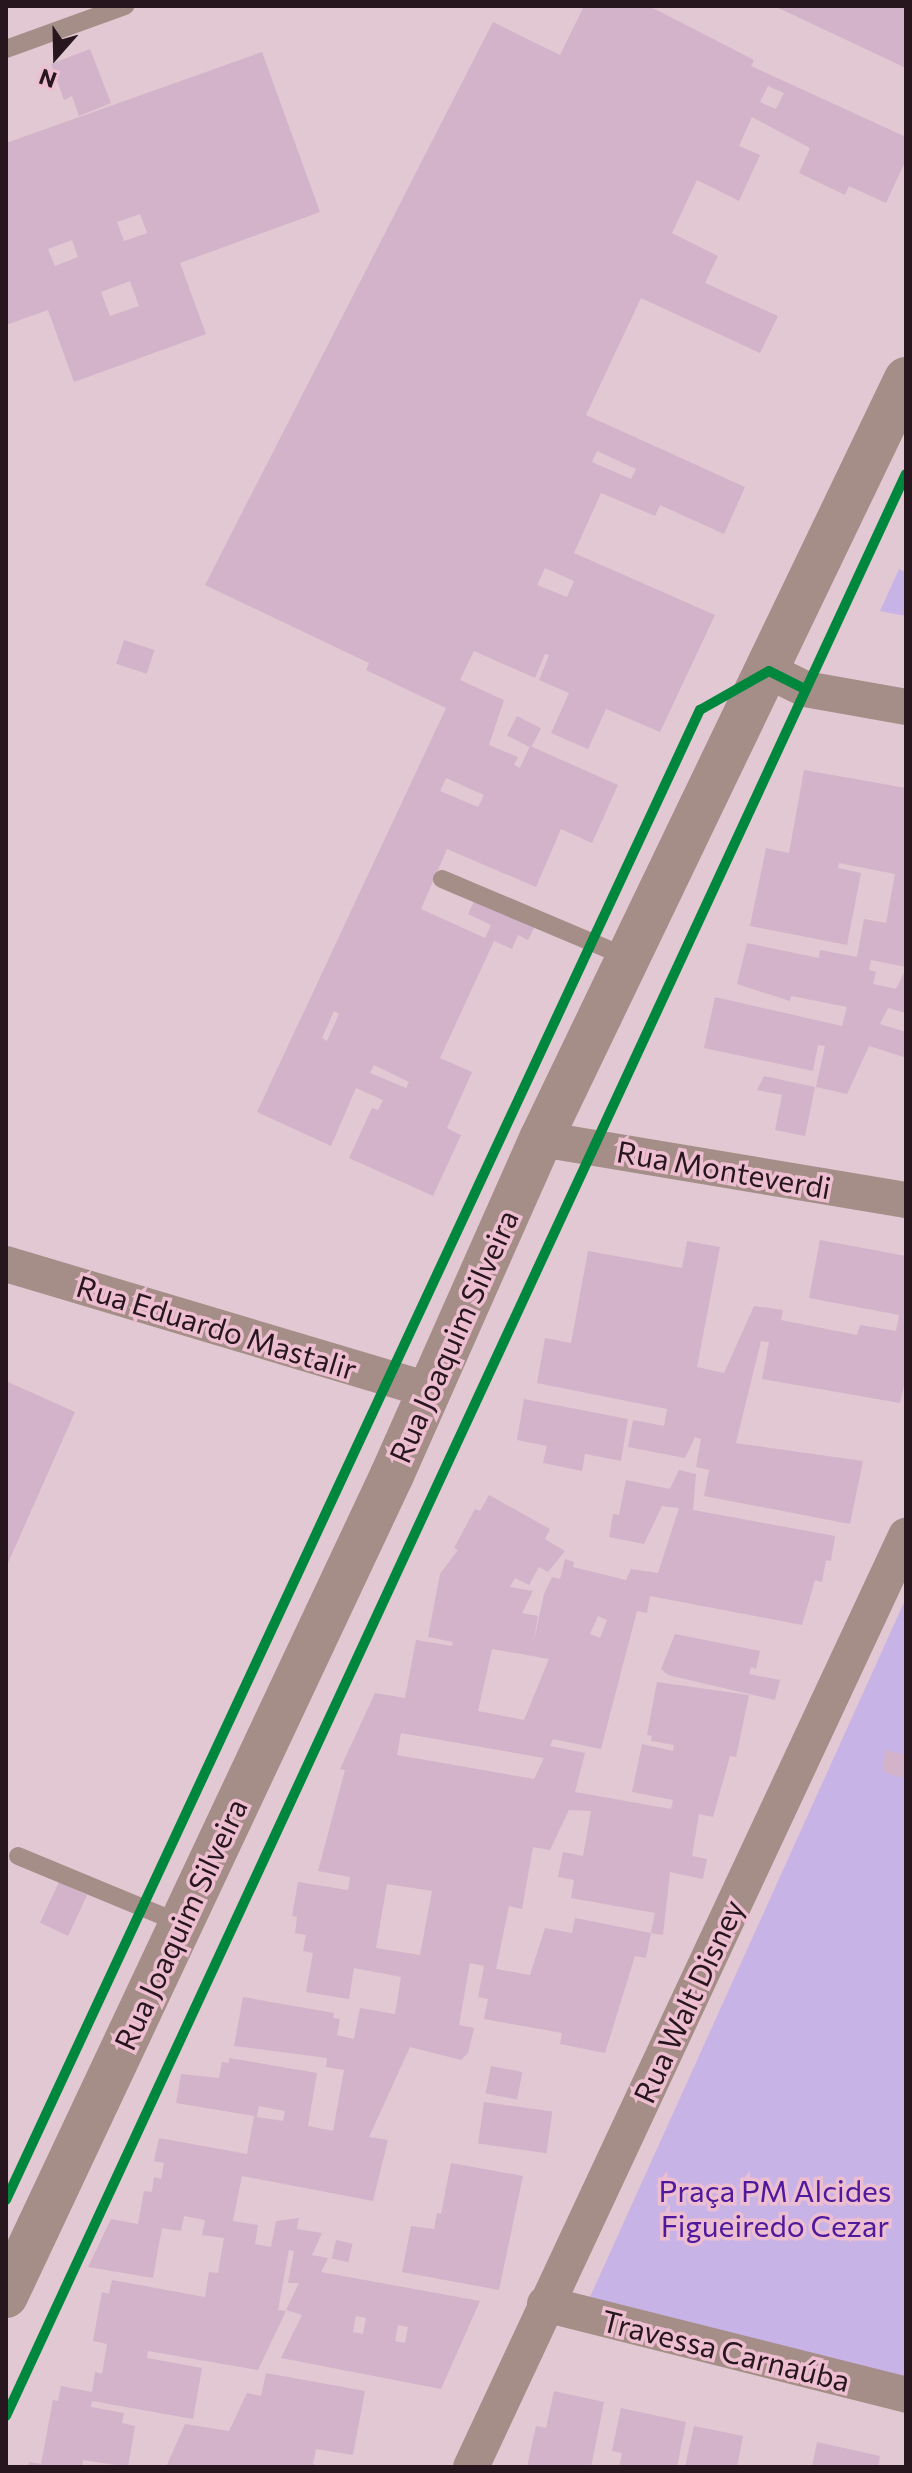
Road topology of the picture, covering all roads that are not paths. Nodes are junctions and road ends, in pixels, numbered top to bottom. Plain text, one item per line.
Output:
1 (125, 6) edge
2 (6, 49) edge
3 (906, 379) edge
4 (769, 671) junction
5 (906, 707) edge
6 (442, 879) dead end
7 (629, 958) junction
8 (541, 1139) junction
9 (906, 1200) edge
10 (6, 1264) edge
11 (428, 1390) junction
12 (906, 1536) edge
13 (18, 1856) dead end
14 (180, 1923) junction
15 (6, 2296) edge
16 (545, 2304) junction
17 (906, 2395) edge
18 (471, 2467) edge

1 - 2 lane
3 - 4 street, Rua Joaquim Silveira
4 - 5 street
4 - 7 street, Rua Joaquim Silveira
6 - 7 lane
7 - 8 street, Rua Joaquim Silveira
8 - 9 street, Rua Monteverdi
8 - 11 street, Rua Joaquim Silveira
10 - 11 street, Rua Eduardo Mastalir
11 - 14 street, Rua Joaquim Silveira
12 - 16 street, Rua Walt Disney
13 - 14 lane
14 - 15 street, Rua Joaquim Silveira
16 - 17 street, Travessa Carnaúba
16 - 18 street, Rua Walt Disney

